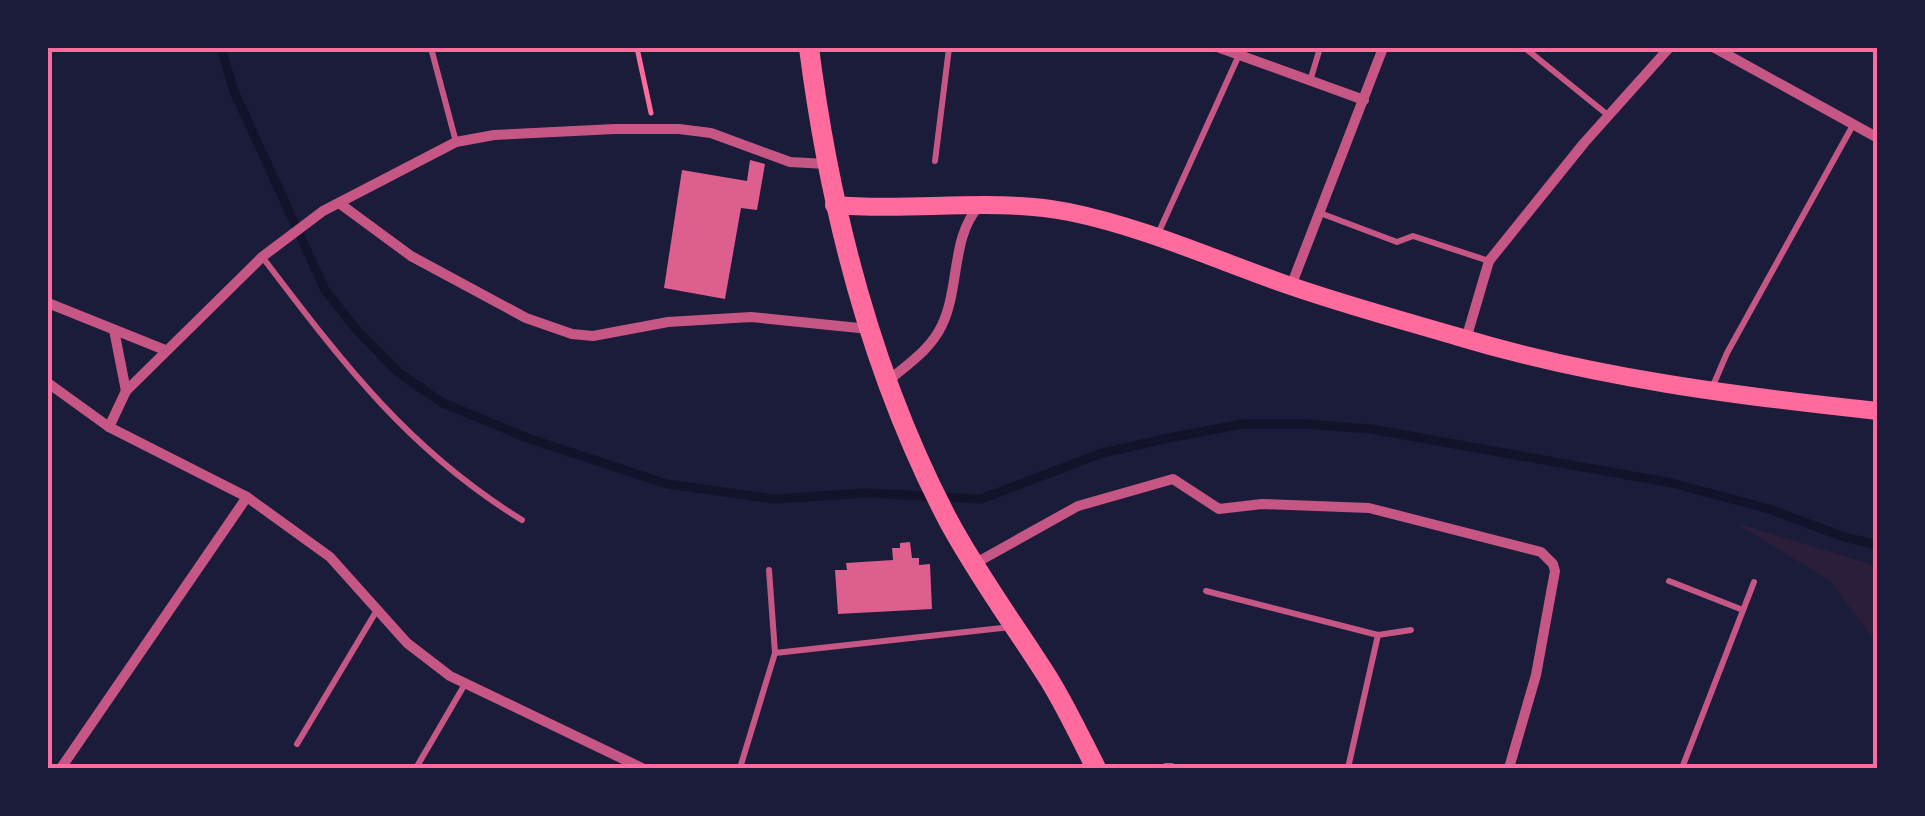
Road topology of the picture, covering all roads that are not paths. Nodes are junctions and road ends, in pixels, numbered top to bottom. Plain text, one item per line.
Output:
1 (431, 48) edge
2 (808, 48) edge
3 (949, 48) edge
4 (1220, 48) edge
5 (1320, 48) edge
6 (1383, 48) edge
7 (1525, 48) edge
8 (1669, 48) edge
9 (1714, 48) edge
10 (1239, 55) junction
11 (1310, 80) junction
12 (1364, 100) junction
13 (1609, 116) junction
14 (1853, 125) junction
15 (1878, 138) edge
16 (456, 142) junction
17 (935, 161) dead end
18 (826, 164) junction
19 (339, 203) junction
20 (834, 205) junction
21 (980, 206) junction
22 (1320, 213) junction
23 (1156, 238) junction
24 (262, 257) junction
25 (1490, 261) junction
26 (1291, 286) junction
27 (48, 303) edge
28 (869, 329) junction
29 (114, 330) junction
30 (1466, 339) junction
31 (165, 350) junction
32 (888, 381) junction
33 (48, 383) edge
34 (126, 390) junction
35 (1710, 392) junction
36 (1878, 411) edge
37 (109, 427) junction
38 (247, 497) junction
39 (522, 520) dead end
40 (974, 564) junction
41 (768, 570) dead end
42 (1669, 581) dead end
43 (1754, 582) dead end
44 (1206, 591) dead end
45 (377, 610) junction
46 (1744, 610) junction
47 (1014, 626) junction
48 (1411, 630) dead end
49 (1378, 635) junction
50 (775, 652) junction
51 (465, 684) junction
52 (297, 744) dead end
53 (60, 768) edge
54 (416, 768) edge
55 (642, 768) edge
56 (740, 768) edge
57 (1096, 768) edge
58 (1348, 768) edge
59 (1509, 768) edge
60 (1682, 768) edge

1 - 16 lane
2 - 18 main road
3 - 17 lane
4 - 10 street
5 - 11 lane
6 - 12 street
7 - 13 lane
8 - 13 street
9 - 14 street
10 - 11 street
10 - 23 lane
11 - 12 street
12 - 22 street
13 - 25 street
14 - 15 street
14 - 35 lane
16 - 18 street
16 - 19 street
18 - 20 main road
19 - 24 street
19 - 28 street
20 - 21 main road
20 - 28 main road
21 - 23 main road
21 - 32 street
22 - 25 lane
22 - 26 street
23 - 26 main road
24 - 31 street
24 - 39 lane
25 - 30 street
26 - 30 main road
27 - 29 street
28 - 32 main road
29 - 31 street
29 - 34 street
30 - 35 main road
31 - 34 street
32 - 40 main road
33 - 37 street
34 - 37 street
35 - 36 main road
37 - 38 street
38 - 45 street
38 - 53 street
40 - 47 main road
40 - 59 street
41 - 50 lane
42 - 46 lane
43 - 46 lane
44 - 49 lane
45 - 51 street
45 - 52 lane
46 - 60 lane
47 - 50 lane
47 - 57 main road
48 - 49 lane
49 - 58 lane
50 - 56 lane
51 - 54 lane
51 - 55 street

